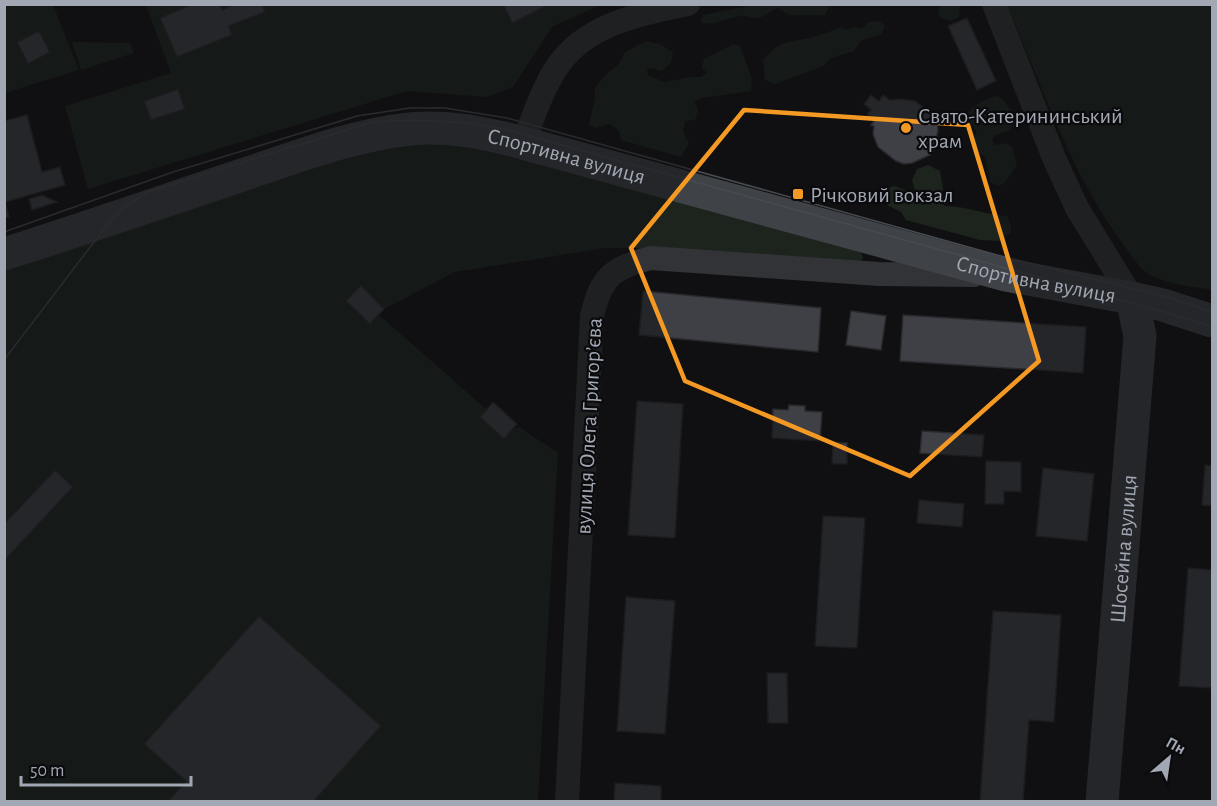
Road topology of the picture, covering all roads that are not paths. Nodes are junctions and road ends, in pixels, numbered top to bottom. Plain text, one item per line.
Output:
1 (688, 4) edge
2 (994, 4) edge
3 (523, 143) junction
4 (4, 254) edge
5 (1006, 275) junction
6 (1132, 298) junction
7 (1212, 321) edge
8 (567, 801) edge
9 (1102, 801) edge

1 - 3 street
2 - 6 street
3 - 4 street, Спортивна вулиця
3 - 5 street, Спортивна вулиця
5 - 6 street, Спортивна вулиця
5 - 8 street, вулиця Олега Григорʼєва
6 - 7 street, Спортивна вулиця
6 - 9 street, Шосейна вулиця

